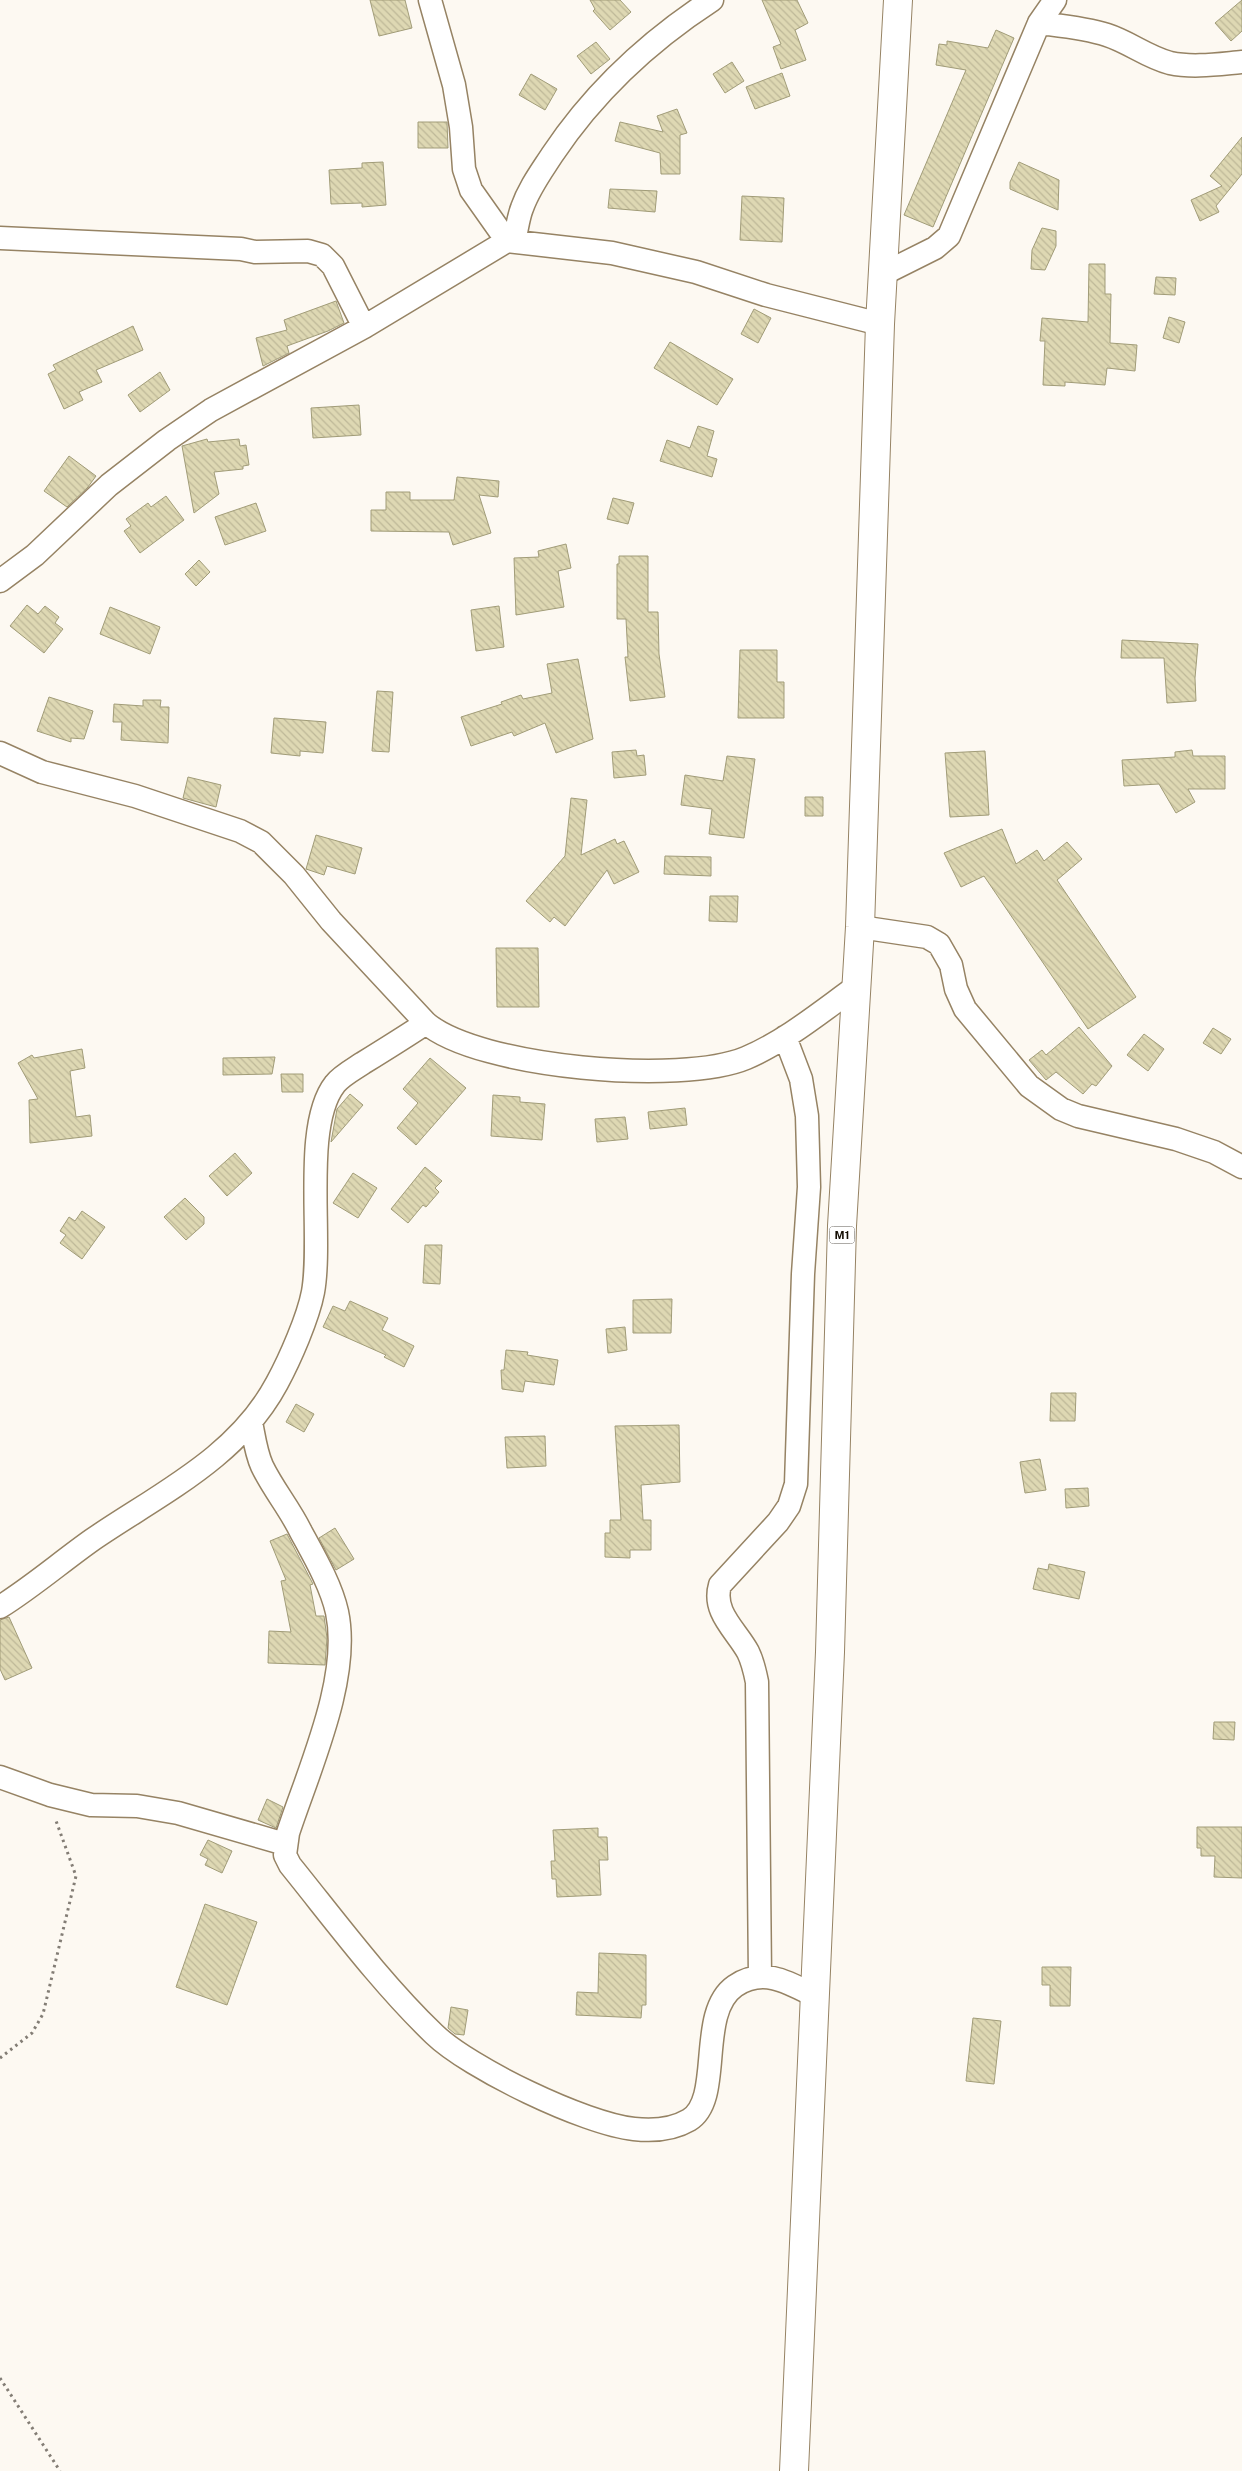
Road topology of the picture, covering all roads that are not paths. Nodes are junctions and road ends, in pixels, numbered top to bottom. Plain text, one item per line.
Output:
1 (430, 0) edge
2 (712, 0) edge
3 (898, 0) edge
4 (1055, 0) edge
5 (1039, 23) junction
6 (1242, 62) edge
7 (0, 238) edge
8 (510, 241) junction
9 (885, 273) junction
10 (880, 324) junction
11 (364, 327) junction
12 (0, 581) edge
13 (0, 752) edge
14 (860, 927) junction
15 (857, 986) junction
16 (426, 1023) junction
17 (785, 1037) junction
18 (1242, 1167) edge
19 (251, 1422) junction
20 (0, 1607) edge
21 (0, 1777) edge
22 (285, 1844) junction
23 (760, 1977) junction
24 (815, 1996) junction
25 (794, 2471) edge

1 - 8 street
2 - 8 street
3 - 9 highway, M1
4 - 5 street
5 - 6 street
5 - 9 street
7 - 11 street
8 - 10 street
8 - 11 street
9 - 10 highway, M1
10 - 14 highway, M1
11 - 12 street
13 - 16 street
14 - 15 highway, M1
14 - 18 street
15 - 17 street
15 - 24 highway, M1
16 - 17 street
16 - 19 street
17 - 23 street
19 - 20 street
19 - 22 street
21 - 22 street
22 - 23 street
23 - 24 street
24 - 25 highway, M1

